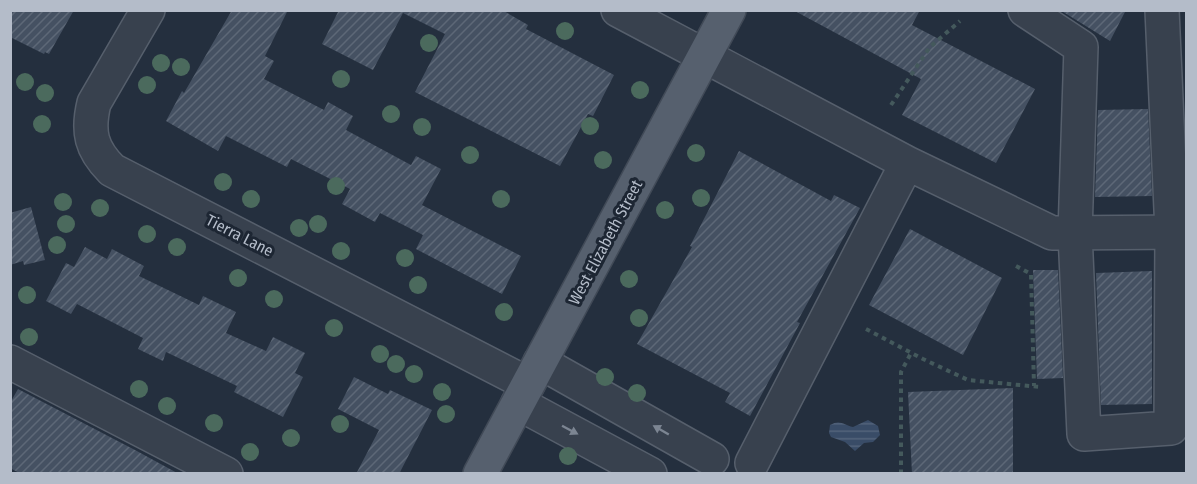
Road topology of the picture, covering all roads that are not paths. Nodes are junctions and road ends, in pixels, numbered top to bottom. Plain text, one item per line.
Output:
1 (148, 10) edge
2 (618, 10) edge
3 (729, 10) edge
4 (1025, 10) edge
5 (1162, 10) edge
6 (705, 55) junction
7 (907, 163) junction
8 (1180, 232) edge
9 (1075, 233) junction
10 (10, 362) edge
11 (529, 383) junction
12 (705, 466) edge
13 (756, 468) edge
14 (226, 474) edge
15 (480, 474) edge
16 (650, 474) edge

1 - 11 street, Tierra Lane
2 - 6 street
3 - 6 main road, West Elizabeth Street
4 - 9 street
5 - 8 street
6 - 7 street
6 - 11 main road, West Elizabeth Street
7 - 9 street
7 - 13 street
8 - 9 street
8 - 9 street
10 - 14 street
12 -> 11 street
11 - 15 main road, West Elizabeth Street
11 -> 16 street
12 - 13 street

